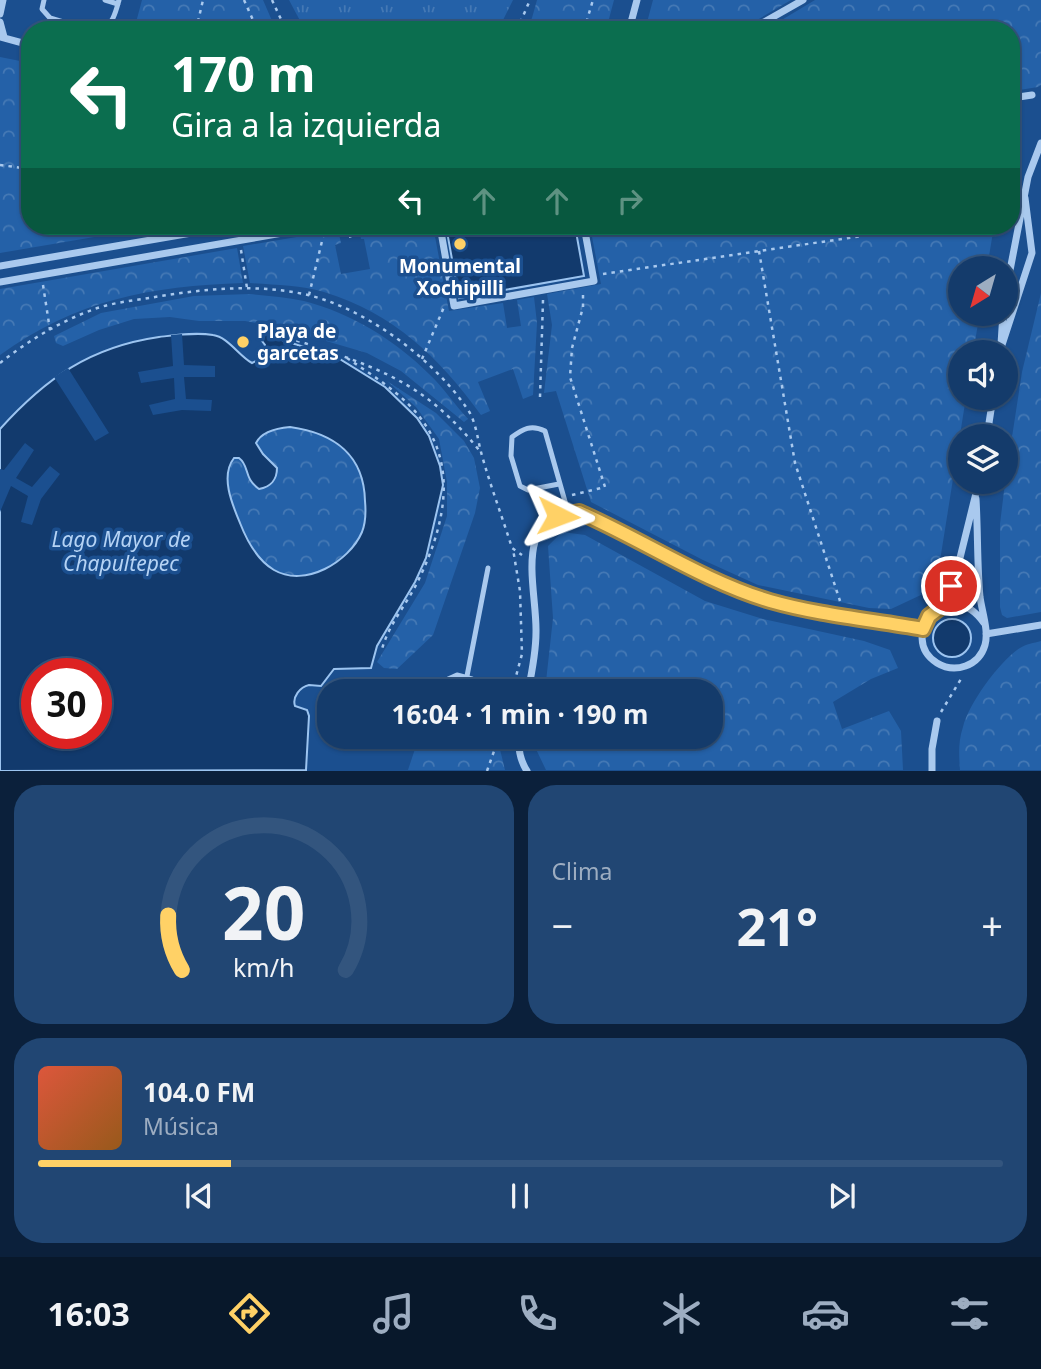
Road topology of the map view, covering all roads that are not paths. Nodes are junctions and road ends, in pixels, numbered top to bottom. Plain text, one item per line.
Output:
1 (3, 0) edge
2 (44, 0) edge
3 (105, 0) edge
4 (637, 0) edge
5 (803, 0) edge
6 (118, 2) edge
7 (0, 15) edge
8 (60, 21) edge
9 (111, 21) edge
10 (631, 21) edge
11 (766, 21) edge
12 (0, 22) edge
13 (2, 37) edge
14 (21, 42) edge
15 (1032, 95) dead end
16 (1020, 97) edge
17 (1041, 143) edge
18 (1025, 198) junction
19 (1020, 222) edge
20 (180, 235) edge
21 (270, 235) edge
22 (442, 235) edge
23 (585, 235) edge
24 (1017, 235) edge
25 (1032, 253) junction
26 (1041, 254) edge
27 (1013, 256) edge
28 (0, 266) edge
29 (0, 282) edge
30 (1004, 340) edge
31 (559, 484) junction
32 (977, 494) edge
33 (976, 499) junction
34 (568, 512) junction
35 (488, 568) dead end
36 (941, 607) junction
37 (984, 623) junction
38 (1041, 625) edge
39 (923, 629) junction
40 (986, 634) junction
41 (467, 676) junction
42 (448, 679) edge
43 (470, 679) edge
44 (531, 679) edge
45 (937, 722) road end
46 (518, 749) edge
47 (527, 771) edge
48 (932, 771) edge

1 - 7 street
2 - 8 lane
3 - 6 lane
4 - 10 street
5 - 11 street
6 - 9 lane
12 - 13 street
13 - 14 street
15 - 16 street
17 - 18 street
18 - 19 street
18 - 25 street
20 - 28 street
21 - 29 street
22 - 23 street
24 - 27 street
25 - 26 lane
25 - 30 street
31 - 31 lane
31 - 34 lane
32 - 33 street
33 - 36 street
33 - 37 street
34 - 39 street
34 - 44 street
35 - 41 lane
36 - 37 street
36 - 39 street
37 - 40 street
38 - 40 street
39 - 40 street
41 - 42 lane
41 - 43 lane
45 - 48 street
46 - 47 street

